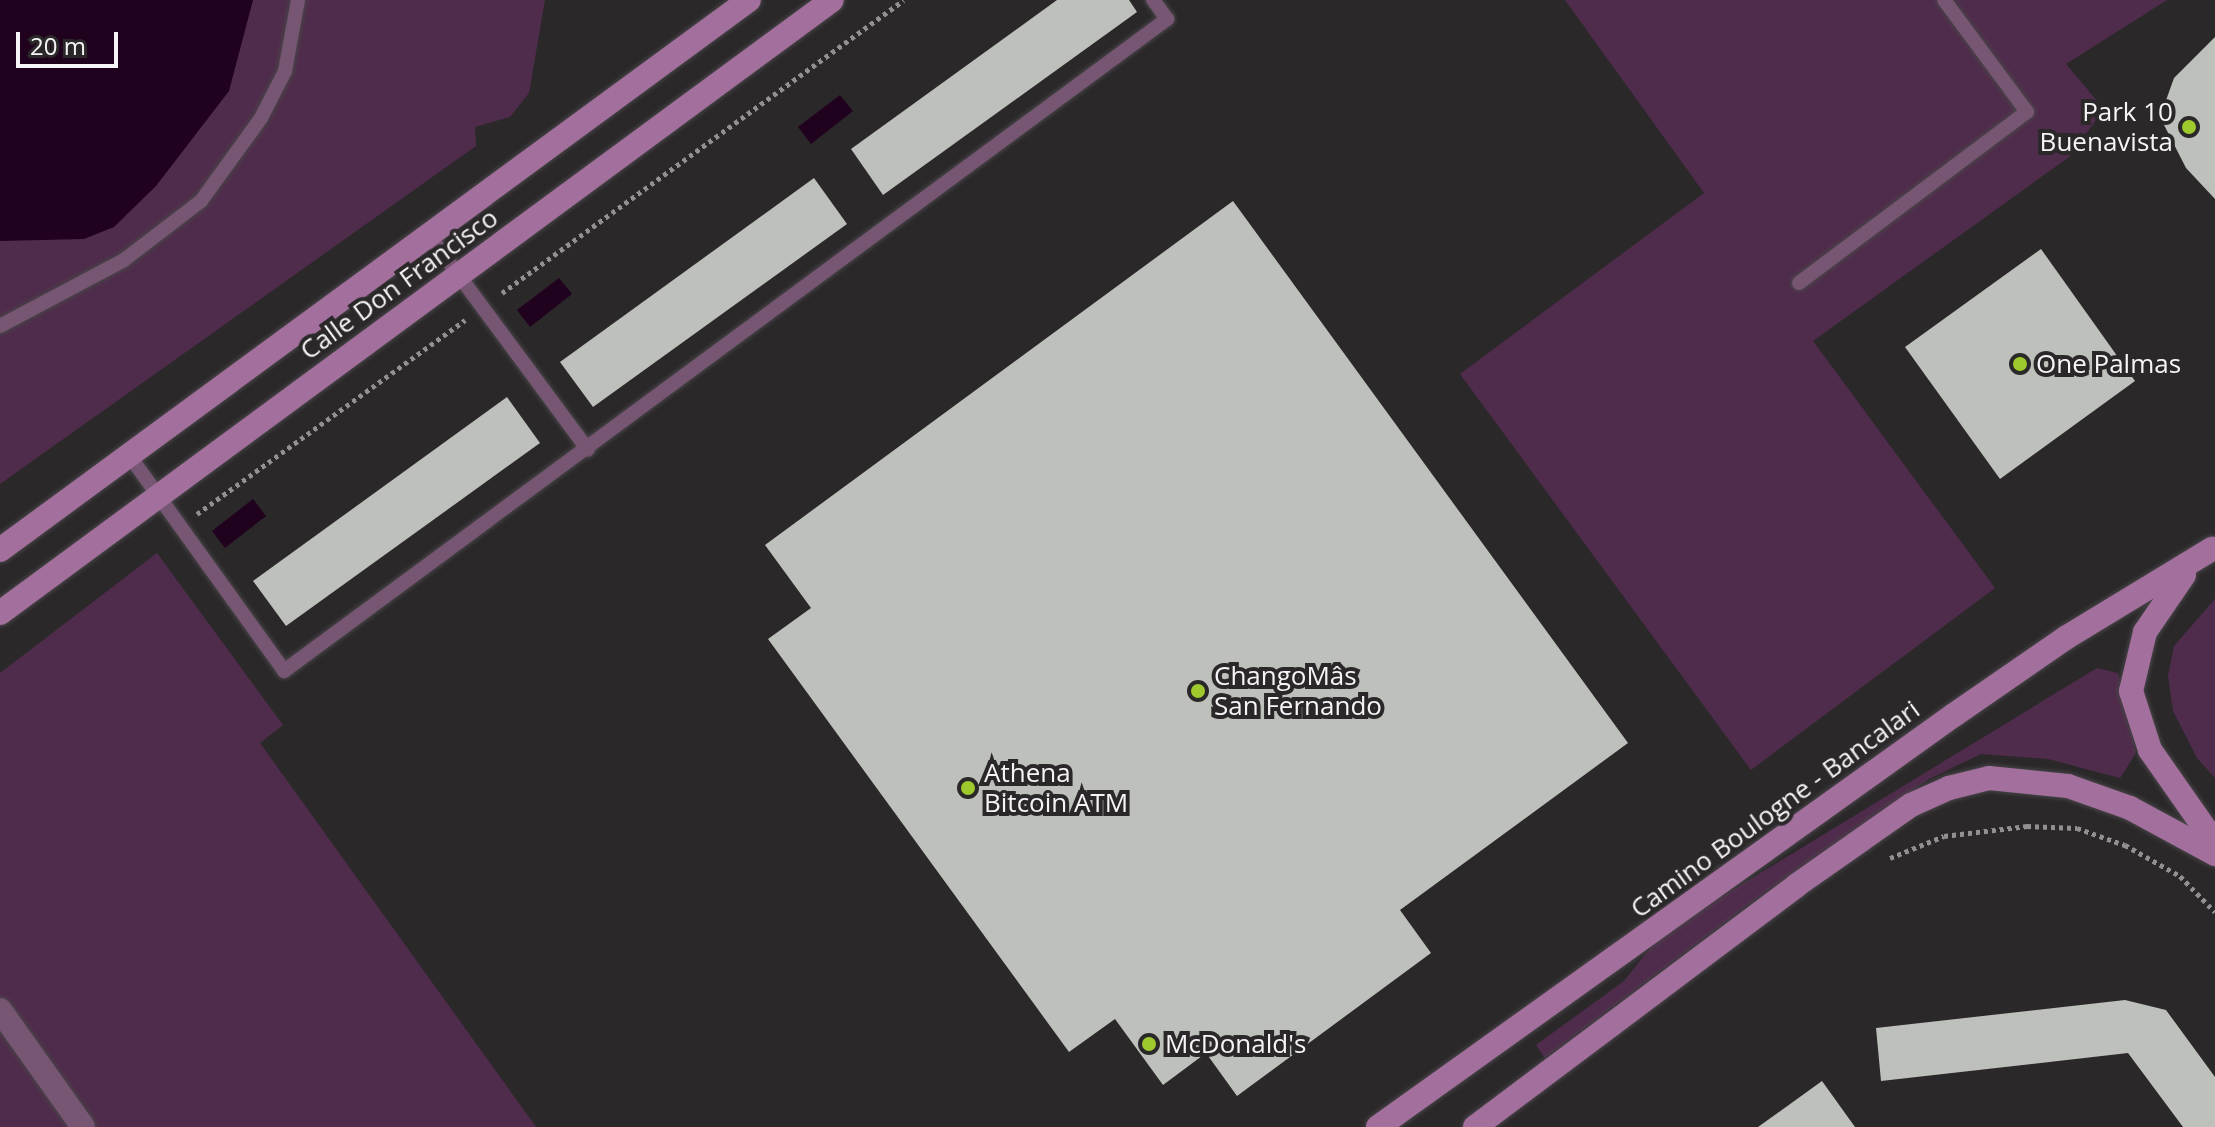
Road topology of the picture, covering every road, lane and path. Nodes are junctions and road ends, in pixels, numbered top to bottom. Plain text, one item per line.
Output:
1 (298, 0) edge
2 (749, 0) edge
3 (832, 0) edge
4 (904, 0) edge
5 (1153, 0) edge
6 (1944, 0) edge
7 (429, 235) junction
8 (459, 275) junction
9 (1799, 283) dead end
10 (483, 307) junction
11 (0, 326) edge
12 (588, 450) junction
13 (129, 455) junction
14 (159, 496) junction
15 (180, 526) junction
16 (2214, 548) edge
17 (0, 550) edge
18 (0, 613) edge
19 (2215, 843) edge
20 (2215, 854) edge
21 (1887, 859) dead end
22 (2215, 912) edge
23 (0, 1010) edge
24 (83, 1127) edge
25 (1378, 1127) edge
26 (1475, 1127) edge

1 - 11 lane
2 - 7 main road, Calle Don Francisco
3 - 8 main road, Calle Don Francisco
4 - 10 path
5 - 12 lane
6 - 9 lane
7 - 8 lane
7 - 13 main road, Calle Don Francisco
8 - 10 lane
8 - 14 main road, Calle Don Francisco
10 - 12 lane
10 - 15 path
12 - 15 lane
13 - 14 lane
13 - 17 main road, Calle Don Francisco
14 - 15 lane
14 - 18 main road, Calle Don Francisco
16 - 19 main road
16 - 25 main road, Camino Boulogne - Bancalari
20 - 26 main road
21 - 22 path
23 - 24 street

